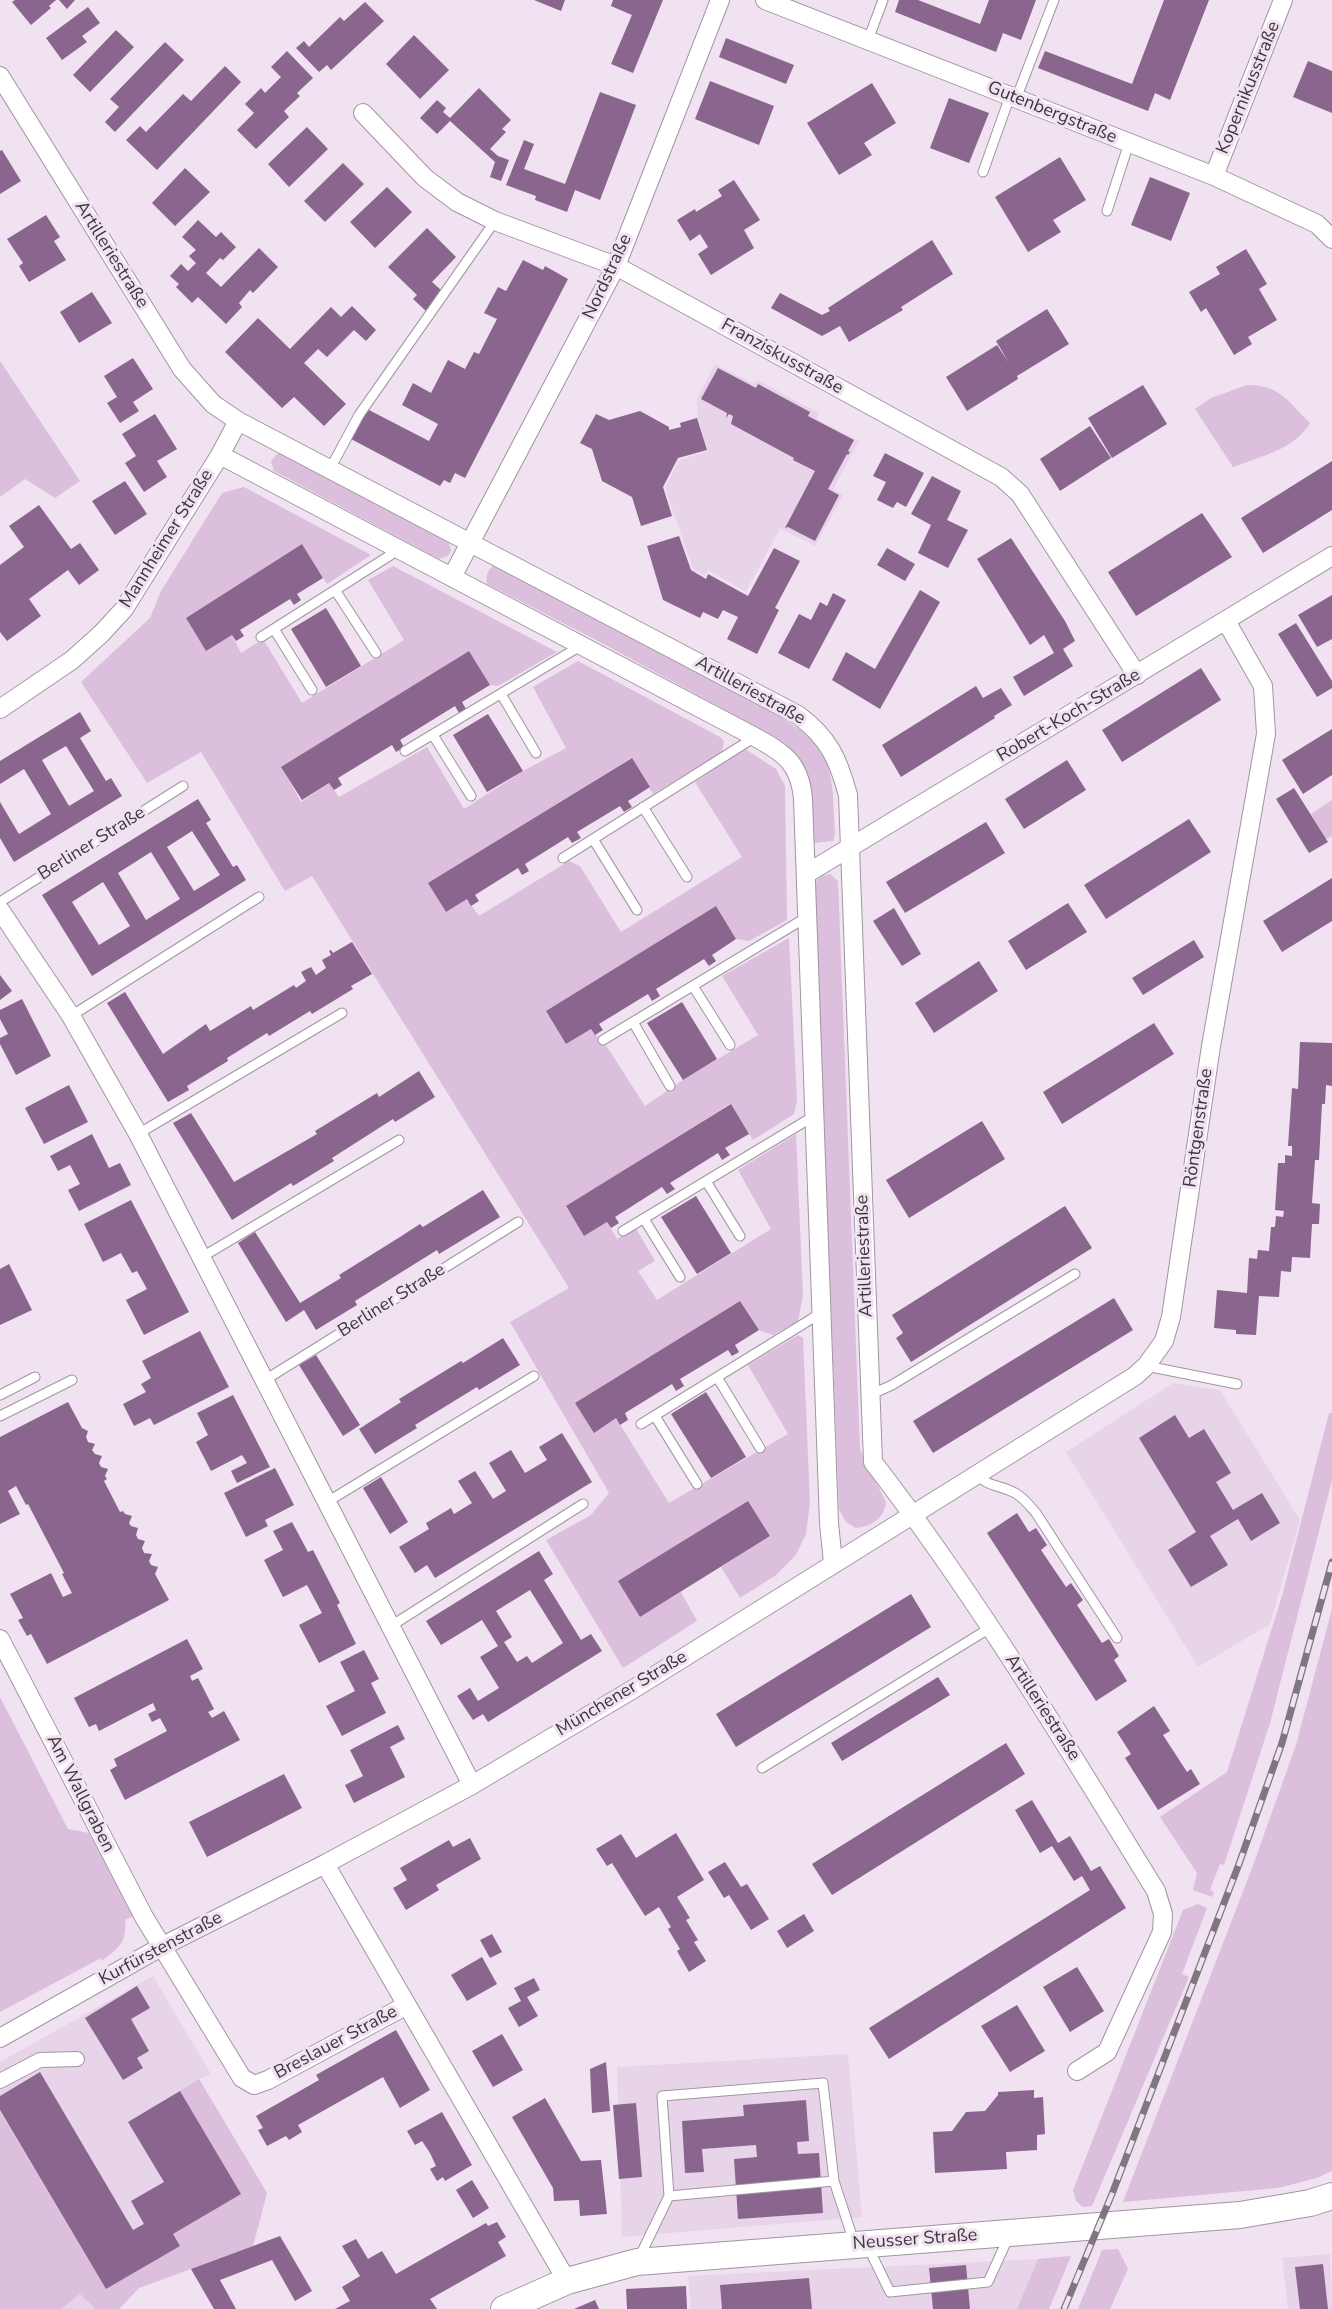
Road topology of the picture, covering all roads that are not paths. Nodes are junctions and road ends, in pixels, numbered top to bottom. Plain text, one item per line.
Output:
1 (720, 0) edge
2 (765, 0) edge
3 (883, 0) edge
4 (1054, 0) edge
5 (1283, 0) edge
6 (868, 40) junction
7 (0, 75) edge
8 (1013, 98) junction
9 (363, 113) dead end
10 (1129, 143) junction
11 (983, 172) dead end
12 (1214, 176) junction
13 (1107, 211) dead end
14 (495, 221) junction
15 (1332, 239) edge
16 (616, 266) junction
17 (238, 421) junction
18 (220, 455) junction
19 (330, 469) junction
20 (470, 542) junction
21 (400, 549) junction
22 (1332, 556) edge
23 (452, 576) junction
24 (335, 590) junction
25 (1226, 621) junction
26 (274, 629) junction
27 (261, 637) dead end
28 (582, 645) junction
29 (376, 653) dead end
30 (1137, 675) junction
31 (312, 690) dead end
32 (501, 694) junction
33 (0, 709) edge
34 (434, 735) junction
35 (755, 737) junction
36 (405, 751) dead end
37 (536, 753) dead end
38 (183, 786) dead end
39 (471, 796) dead end
40 (644, 807) junction
41 (593, 839) junction
42 (850, 848) junction
43 (563, 858) dead end
44 (806, 874) junction
45 (687, 877) dead end
46 (259, 897) dead end
47 (0, 902) edge
48 (0, 910) edge
49 (637, 910) dead end
50 (807, 917) junction
51 (693, 986) junction
52 (342, 1013) dead end
53 (71, 1016) junction
54 (633, 1022) junction
55 (603, 1040) dead end
56 (730, 1045) dead end
57 (670, 1086) dead end
58 (814, 1116) junction
59 (138, 1134) junction
60 (399, 1140) dead end
61 (706, 1181) junction
62 (644, 1218) junction
63 (518, 1222) dead end
64 (623, 1231) dead end
65 (740, 1236) dead end
66 (202, 1257) junction
67 (1075, 1274) dead end
68 (680, 1277) dead end
69 (821, 1313) junction
70 (1146, 1366) junction
71 (534, 1376) dead end
72 (35, 1377) dead end
73 (717, 1377) junction
74 (72, 1380) dead end
75 (265, 1380) junction
76 (1237, 1384) dead end
77 (0, 1395) edge
78 (870, 1395) junction
79 (0, 1416) edge
80 (655, 1416) junction
81 (641, 1424) dead end
82 (760, 1448) dead end
83 (976, 1473) junction
84 (696, 1484) dead end
85 (327, 1502) junction
86 (583, 1504) dead end
87 (913, 1513) junction
88 (833, 1563) junction
89 (391, 1626) junction
90 (990, 1628) junction
91 (1117, 1638) dead end
92 (0, 1639) edge
93 (762, 1768) dead end
94 (472, 1785) junction
95 (325, 1864) junction
96 (161, 1947) junction
97 (406, 2005) junction
98 (0, 2038) edge
99 (77, 2060) dead end
100 (1077, 2071) dead end
101 (0, 2081) edge
102 (834, 2181) junction
103 (669, 2196) junction
104 (1332, 2196) edge
105 (1010, 2234) junction
106 (861, 2244) junction
107 (637, 2262) junction
108 (567, 2281) junction
109 (504, 2309) edge

1 - 16 street, Nordstraße
2 - 6 street, Gutenbergstraße
3 - 6 lane
4 - 8 lane
5 - 12 street, Kopernikusstraße
6 - 8 street, Gutenbergstraße
7 - 17 street, Artilleriestraße
8 - 10 street, Gutenbergstraße
8 - 11 lane
9 - 14 street, Franziskusstraße
10 - 12 street, Gutenbergstraße
10 - 13 lane
12 - 15 street, Gutenbergstraße
14 - 16 street, Franziskusstraße
14 - 19 lane
16 - 20 street, Nordstraße
16 - 30 street, Franziskusstraße
17 - 18 street
17 - 19 street, Artilleriestraße
18 - 21 street
18 - 33 street, Mannheimer Straße
19 - 20 street, Artilleriestraße
20 - 23 street
20 - 42 street, Artilleriestraße
21 - 23 street
21 - 24 lane
22 - 25 street, Robert-Koch-Straße
23 - 28 street
24 - 26 lane
24 - 29 lane
25 - 30 street, Robert-Koch-Straße
25 - 70 street, Röntgenstraße
26 - 27 lane
26 - 31 lane
28 - 32 lane
28 - 35 street
30 - 42 street, Robert-Koch-Straße
32 - 34 lane
32 - 37 lane
34 - 36 lane
34 - 39 lane
35 - 40 lane
35 - 44 street
38 - 47 lane, Berliner Straße
40 - 41 lane
40 - 45 lane
41 - 43 lane
41 - 49 lane
42 - 44 street, Robert-Koch-Straße
42 - 78 street, Artilleriestraße
44 - 50 street
46 - 53 lane
48 - 53 street
50 - 51 lane
50 - 58 street
51 - 54 lane
51 - 56 lane
52 - 59 lane
53 - 59 street
54 - 55 lane
54 - 57 lane
58 - 61 lane
58 - 69 street
59 - 66 street
60 - 66 lane
61 - 62 lane
61 - 65 lane
62 - 64 lane
62 - 68 lane
63 - 75 lane, Berliner Straße
66 - 75 street
67 - 78 lane
69 - 73 lane
69 - 88 street
70 - 76 lane
70 - 83 street, Röntgenstraße
71 - 85 lane
72 - 77 lane
73 - 80 lane
73 - 82 lane
74 - 79 lane
75 - 85 street
78 - 87 street, Artilleriestraße
80 - 81 lane
80 - 84 lane
83 - 87 street, Röntgenstraße
83 - 91 lane
85 - 89 street
86 - 89 lane
87 - 88 street, Münchener Straße
87 - 90 street, Artilleriestraße
88 - 94 street, Münchener Straße
89 - 94 street
90 - 93 lane
90 - 100 street, Artilleriestraße
92 - 96 street, Am Wallgraben
94 - 95 street, Münchener Straße
95 - 96 street, Kurfürstenstraße
95 - 97 street, Breslauer Straße
96 - 97 street, Breslauer Straße
96 - 98 street, Kurfürstenstraße
97 - 108 street, Breslauer Straße
99 - 101 street
102 - 103 lane
102 - 103 lane
102 - 106 lane
103 - 107 lane
104 - 105 main road, Neusser Straße
105 - 106 main road, Neusser Straße
105 - 106 lane
106 - 107 main road, Neusser Straße
107 - 108 main road, Neusser Straße
108 - 109 main road, Neusser Straße

